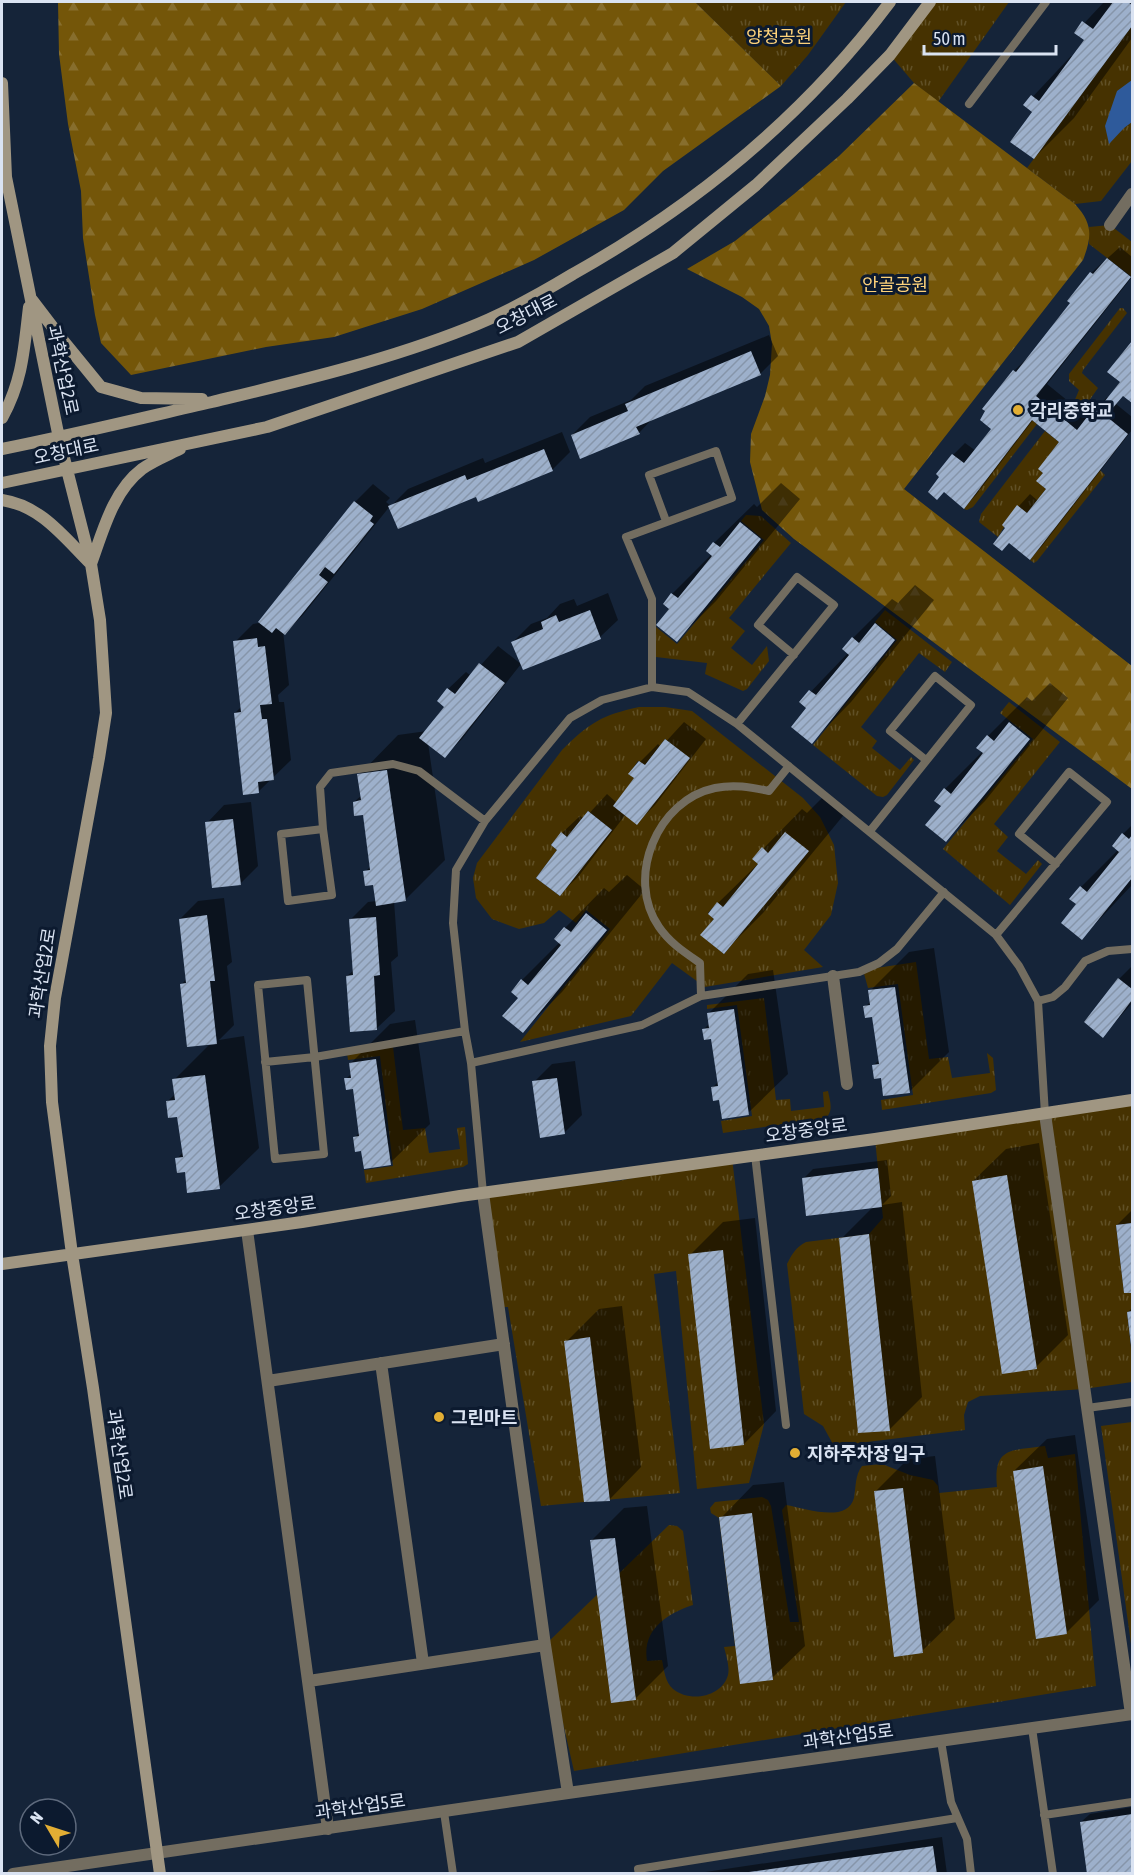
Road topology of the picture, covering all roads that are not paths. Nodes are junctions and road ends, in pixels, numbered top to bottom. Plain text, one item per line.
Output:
1 (890, 2) edge
2 (930, 2) edge
3 (1047, 2) edge
4 (2, 83) edge
5 (969, 104) dead end
6 (1132, 194) edge
7 (1110, 225) dead end
8 (30, 296) junction
9 (222, 399) junction
10 (2, 418) edge
11 (59, 438) junction
12 (195, 442) junction
13 (2, 449) edge
14 (66, 468) junction
15 (2, 483) edge
16 (2, 500) edge
17 (666, 521) junction
18 (91, 564) junction
19 (794, 655) junction
20 (652, 687) junction
21 (737, 724) junction
22 (927, 760) junction
23 (789, 766) junction
24 (485, 821) junction
25 (322, 829) junction
26 (870, 831) junction
27 (1056, 864) junction
28 (944, 892) junction
29 (996, 934) junction
30 (1132, 949) edge
31 (833, 976) junction
32 (701, 996) junction
33 (1038, 1001) junction
34 (465, 1031) junction
35 (315, 1057) junction
36 (265, 1062) junction
37 (471, 1062) junction
38 (847, 1084) dead end
39 (1132, 1101) edge
40 (1045, 1114) junction
41 (755, 1155) junction
42 (483, 1193) junction
43 (248, 1230) junction
44 (72, 1254) junction
45 (2, 1264) edge
46 (504, 1344) junction
47 (381, 1363) junction
48 (268, 1381) junction
49 (1132, 1402) edge
50 (1087, 1408) junction
51 (786, 1425) dead end
52 (545, 1645) junction
53 (423, 1663) junction
54 (309, 1681) junction
55 (1132, 1714) edge
56 (1032, 1728) junction
57 (940, 1742) junction
58 (568, 1793) junction
59 (1132, 1802) edge
60 (444, 1812) junction
61 (1044, 1815) junction
62 (957, 1818) junction
63 (328, 1829) junction
64 (157, 1854) junction
65 (452, 1873) edge
66 (13, 1874) edge
67 (160, 1874) edge
68 (639, 1874) edge
69 (971, 1874) edge
70 (1053, 1874) edge

1 - 9 street, 오창대로
2 - 12 street, 오창대로
3 - 5 lane
4 - 8 street, 과학산업2로
6 - 7 street
8 - 9 street
8 - 10 street
8 - 11 street, 과학산업2로
9 - 11 street, 오창대로
11 - 13 street, 오창대로
11 - 14 street, 과학산업2로
12 - 14 street, 오창대로
12 - 18 street
14 - 15 street, 오창대로
14 - 18 street, 과학산업2로
16 - 18 street
17 - 17 lane
17 - 20 lane
18 - 44 street, 과학산업2로
19 - 19 lane
19 - 21 lane
20 - 21 lane
20 - 24 lane
21 - 23 lane
22 - 22 lane
22 - 26 lane
23 - 26 lane
23 - 32 lane
24 - 25 lane
24 - 34 lane
25 - 25 lane
26 - 28 lane
27 - 27 lane
27 - 29 lane
28 - 29 lane
28 - 31 lane
29 - 33 lane
30 - 33 lane
31 - 32 lane
31 - 38 street
32 - 37 lane
33 - 40 lane
34 - 35 lane
34 - 37 lane
35 - 36 lane
35 - 36 lane
35 - 36 lane
37 - 42 lane
39 - 40 street, 오창중앙로
40 - 41 street, 오창중앙로
40 - 50 street
41 - 42 street, 오창중앙로
41 - 51 lane
42 - 43 street, 오창중앙로
42 - 46 street
43 - 44 street, 오창중앙로
43 - 48 street
44 - 45 street, 오창중앙로
44 - 64 street, 과학산업2로
46 - 47 street
46 - 52 street
47 - 48 street
47 - 53 street
48 - 54 street
49 - 50 lane
50 - 55 street
52 - 53 street
52 - 58 street
53 - 54 street
54 - 63 street
55 - 56 street, 과학산업5로
56 - 57 street, 과학산업5로
56 - 61 lane
57 - 58 street, 과학산업5로
57 - 62 lane
58 - 60 street, 과학산업5로
59 - 61 lane
60 - 63 street, 과학산업5로
60 - 65 lane
61 - 70 lane
62 - 68 lane
62 - 69 lane
63 - 64 street, 과학산업5로
64 - 66 street, 과학산업5로
64 - 67 street, 과학산업2로

